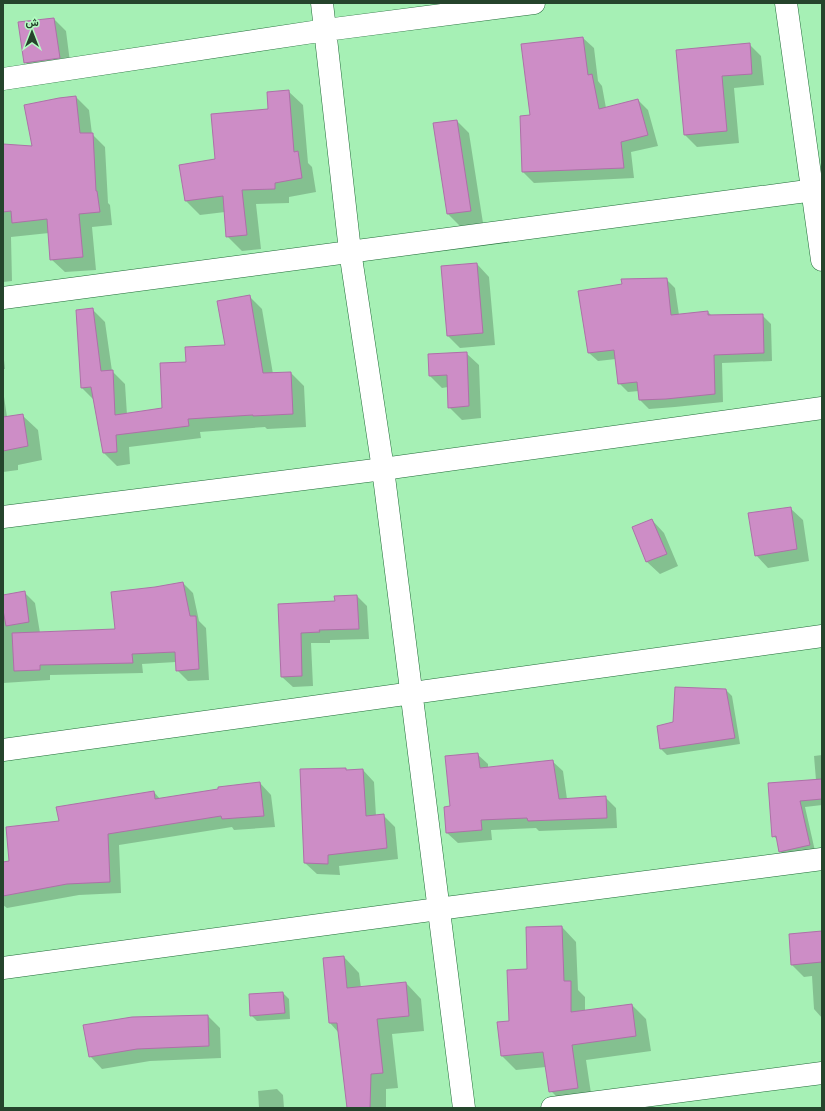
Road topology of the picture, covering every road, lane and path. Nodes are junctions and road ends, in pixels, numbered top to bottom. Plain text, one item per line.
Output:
1 (322, 3) edge
2 (534, 3) edge
3 (786, 3) edge
4 (326, 30) junction
5 (3, 79) edge
6 (817, 189) edge
7 (350, 251) junction
8 (822, 260) edge
9 (3, 298) edge
10 (822, 408) edge
11 (383, 469) junction
12 (3, 516) edge
13 (822, 636) edge
14 (411, 693) junction
15 (3, 750) edge
16 (822, 859) edge
17 (438, 909) junction
18 (3, 968) edge
19 (822, 1073) edge
20 (464, 1108) edge
21 (552, 1108) edge

1 - 4 street
2 - 4 street
3 - 6 street
4 - 5 street
4 - 7 street
6 - 7 street
6 - 8 street
7 - 9 street
7 - 11 street
10 - 11 street
11 - 12 street
11 - 14 street
13 - 14 street
14 - 15 street
14 - 17 street
16 - 17 street
17 - 18 street
17 - 20 street
19 - 21 street

